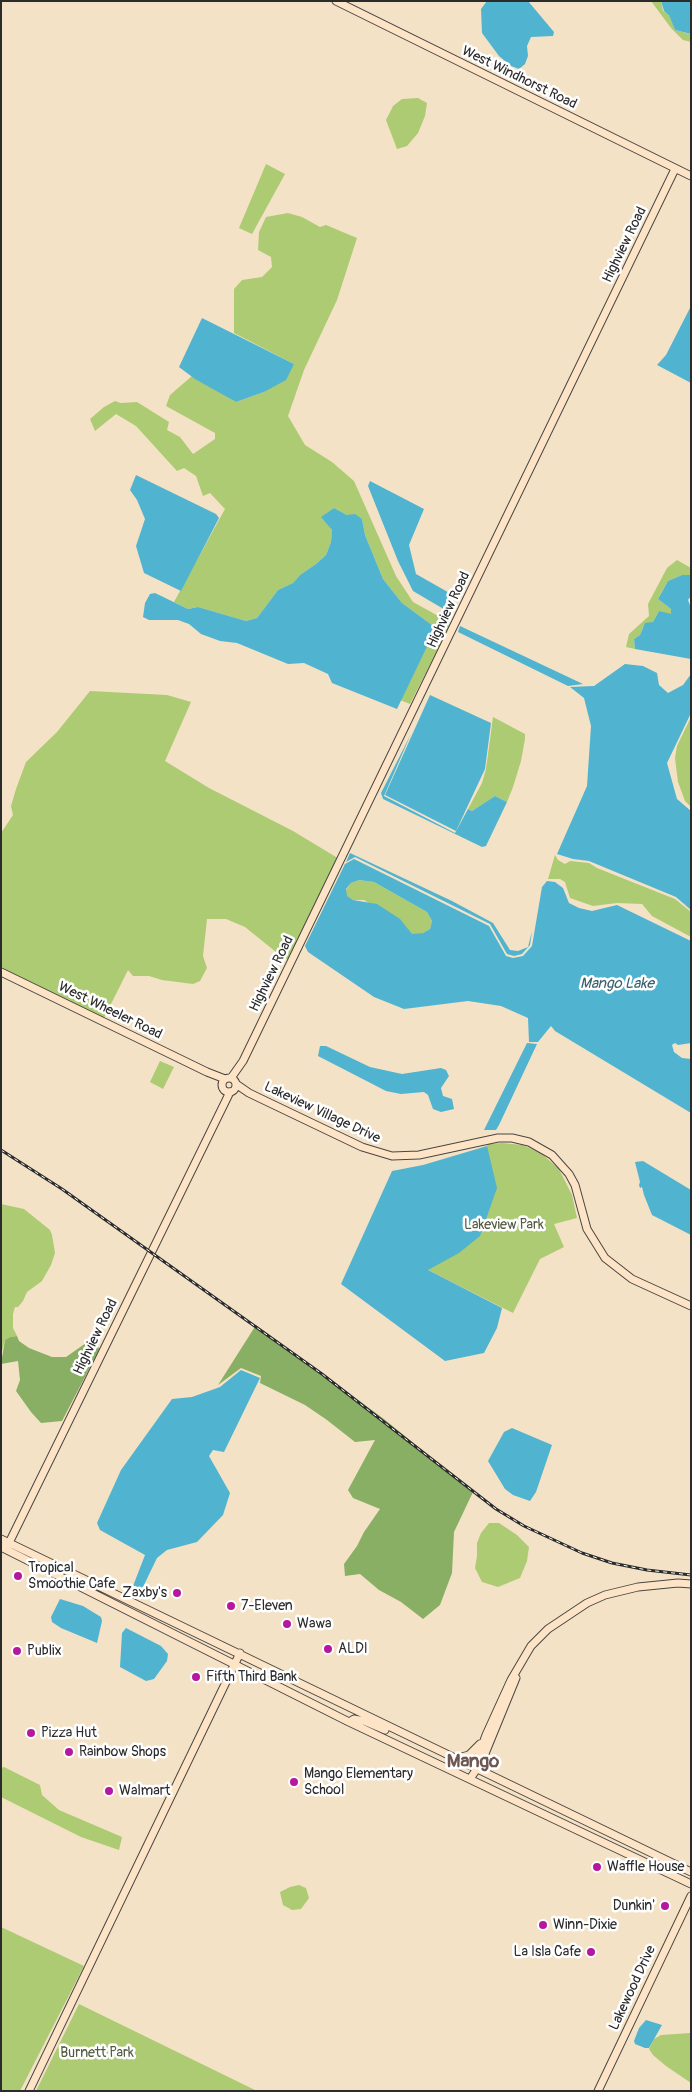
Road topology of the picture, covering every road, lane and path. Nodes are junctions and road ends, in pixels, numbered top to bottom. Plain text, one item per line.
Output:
1 (336, 1) edge
2 (675, 169) junction
3 (691, 176) edge
4 (1, 972) edge
5 (207, 1072) junction
6 (232, 1081) junction
7 (227, 1090) junction
8 (249, 1093) junction
9 (691, 1306) edge
10 (1, 1539) edge
11 (5, 1547) edge
12 (691, 1584) edge
13 (240, 1653) junction
14 (235, 1664) junction
15 (516, 1673) junction
16 (349, 1722) junction
17 (402, 1734) junction
18 (486, 1735) junction
19 (454, 1759) junction
20 (475, 1769) junction
21 (470, 1779) junction
22 (691, 1872) edge
23 (691, 1884) edge
24 (691, 1896) edge
25 (29, 2091) edge
26 (598, 2091) edge

1 - 2 street, West Windhorst Road
2 - 3 street, West Windhorst Road
2 - 6 street, Highview Road
4 - 5 street, West Wheeler Road
5 - 6 street, West Wheeler Road
5 - 7 street, West Wheeler Road
6 - 7 street
6 - 7 street
6 - 8 street, Lakeview Village Drive
7 - 8 street, Lakeview Village Drive
7 - 11 street, Highview Road
8 - 9 street, Lakeview Village Drive
10 - 11 street
11 - 13 street
11 - 14 street
12 - 15 street
13 - 14 street
13 - 17 street
14 - 16 street
14 - 25 street
15 - 18 street
15 - 20 street
16 - 17 street
16 - 21 street
17 - 19 street
18 - 19 street
18 - 20 street
19 - 20 street
20 - 21 street
20 - 22 street
21 - 23 street
24 - 26 street, Lakewood Drive

